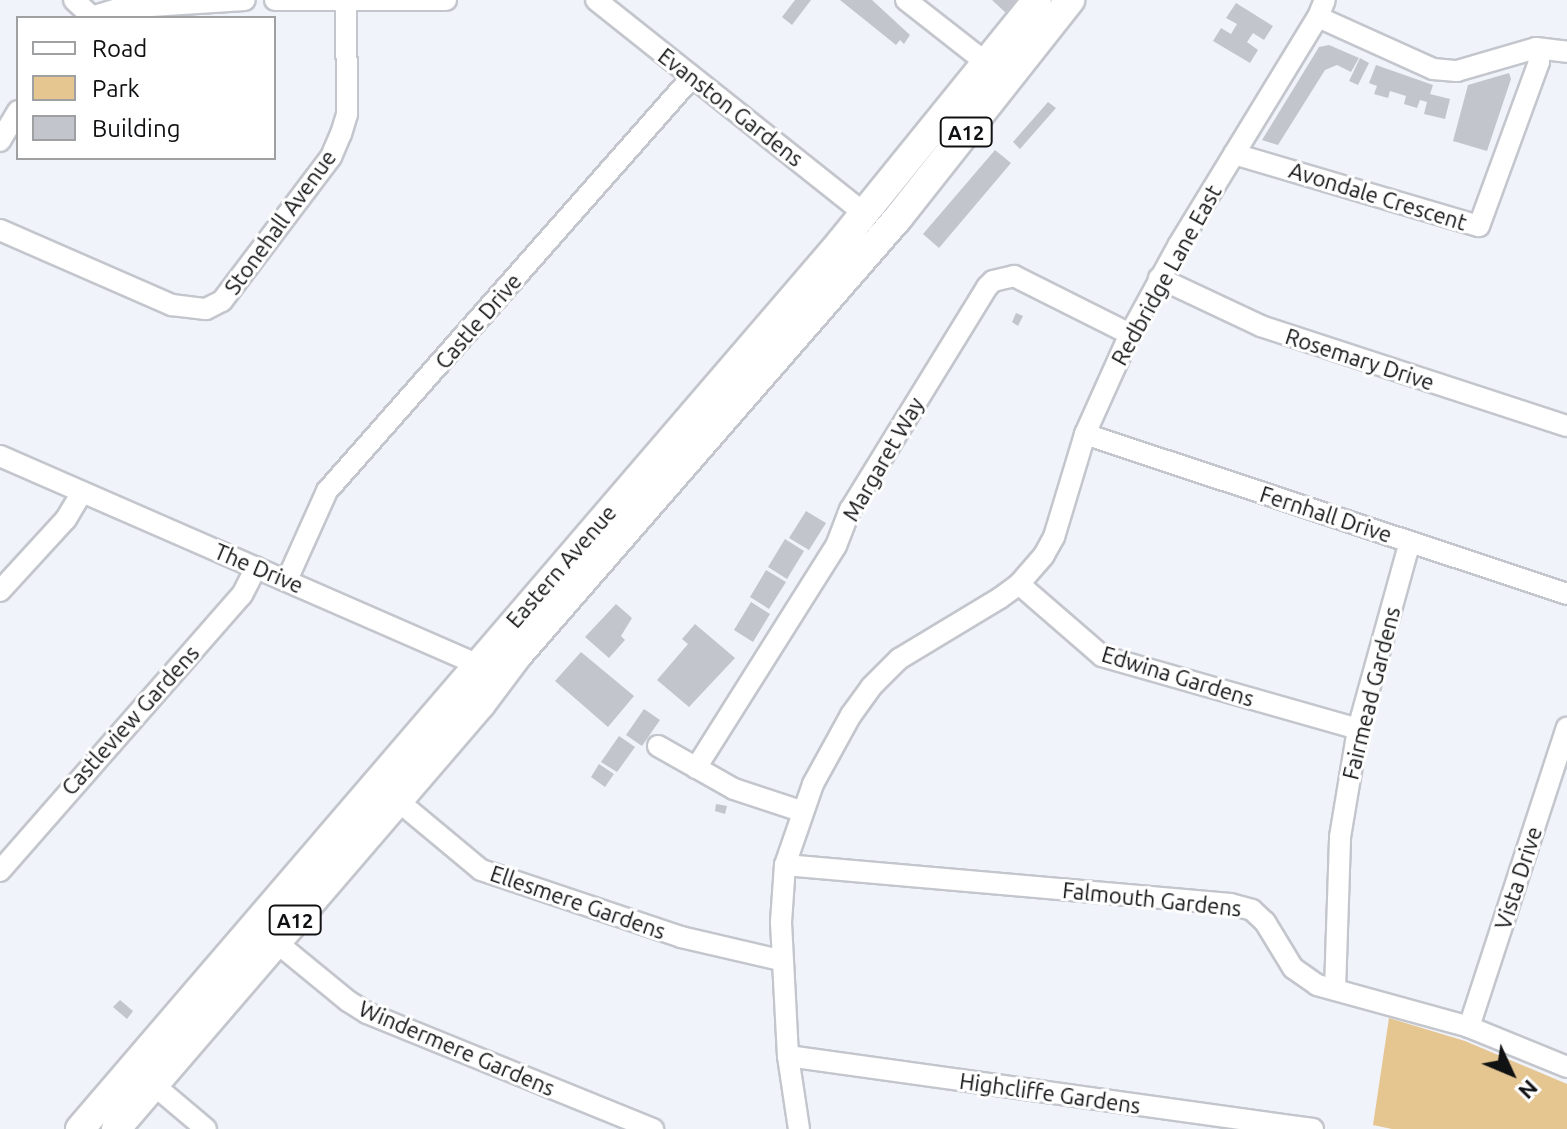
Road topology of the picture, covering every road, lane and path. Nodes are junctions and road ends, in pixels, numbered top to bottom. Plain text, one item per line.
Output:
1 (74, 0) edge
2 (245, 0) edge
3 (275, 0) edge
4 (432, 0) edge
5 (446, 0) edge
6 (596, 0) edge
7 (906, 0) edge
8 (1037, 0) edge
9 (1069, 0) edge
10 (346, 1) edge
11 (1322, 9) edge
12 (89, 16) edge
13 (93, 16) edge
14 (1536, 48) junction
15 (1567, 52) edge
16 (985, 62) junction
17 (692, 77) junction
18 (16, 114) edge
19 (0, 141) edge
20 (1234, 154) junction
21 (865, 214) junction
22 (0, 230) edge
23 (1159, 278) junction
24 (1130, 334) junction
25 (1567, 426) edge
26 (1085, 434) junction
27 (0, 456) edge
28 (82, 492) junction
29 (1410, 542) junction
30 (256, 567) junction
31 (287, 580) junction
32 (1019, 584) junction
33 (0, 591) edge
34 (1567, 594) edge
35 (517, 656) junction
36 (476, 665) junction
37 (1567, 728) edge
38 (1358, 729) junction
39 (658, 746) dead end
40 (696, 768) junction
41 (397, 800) junction
42 (801, 811) junction
43 (785, 865) junction
44 (0, 871) edge
45 (276, 942) junction
46 (780, 960) junction
47 (1335, 990) junction
48 (1469, 1027) junction
49 (788, 1056) junction
50 (1567, 1067) edge
51 (154, 1085) junction
52 (80, 1129) edge
53 (116, 1129) edge
54 (206, 1129) edge
55 (653, 1129) edge
56 (799, 1129) edge
57 (1313, 1129) edge

1 - 12 street
2 - 13 street
3 - 10 street
4 - 5 street
4 - 10 street
6 - 17 street, Evanston Gardens
7 - 16 street
8 - 16 highway, Eastern Avenue / A12
9 - 16 street
9 - 35 highway, Eastern Avenue / A12
10 - 22 street, Stonehall Avenue
11 - 14 street
11 - 20 street, Redbridge Lane East
14 - 15 street
14 - 20 street, Avondale Crescent
16 - 21 highway, Eastern Avenue / A12
17 - 21 street, Evanston Gardens
17 - 31 street, Castle Drive
18 - 19 street
20 - 23 street, Redbridge Lane East
21 - 36 highway, Eastern Avenue / A12
23 - 24 street, Redbridge Lane East
23 - 25 street, Rosemary Drive
24 - 26 street, Redbridge Lane East
24 - 40 street, Margaret Way
26 - 29 street, Fernhall Drive
26 - 32 street, Redbridge Lane East
27 - 28 street, The Drive
28 - 30 street, The Drive
28 - 33 street
29 - 34 street, Fernhall Drive
29 - 38 street, Fairmead Gardens
30 - 31 street, The Drive
30 - 44 street, Castleview Gardens
31 - 36 street, The Drive
32 - 38 street, Edwina Gardens
32 - 42 street, Redbridge Lane East
35 - 36 street
35 - 41 highway, Eastern Avenue / A12
36 - 52 highway, Eastern Avenue / A12
37 - 48 street, Vista Drive
38 - 47 street, Fairmead Gardens
39 - 40 street
40 - 42 street
41 - 45 highway, Eastern Avenue / A12
41 - 46 street, Ellesmere Gardens
42 - 43 street, Redbridge Lane East
43 - 46 street, Redbridge Lane East
43 - 47 street, Falmouth Gardens
45 - 51 highway, Eastern Avenue / A12
45 - 55 street, Windermere Gardens
46 - 49 street, Redbridge Lane East
47 - 48 street, Falmouth Gardens
48 - 50 street, Falmouth Gardens
49 - 56 street, Redbridge Lane East
49 - 57 street, Highcliffe Gardens
51 - 53 highway, Eastern Avenue / A12
51 - 54 street

